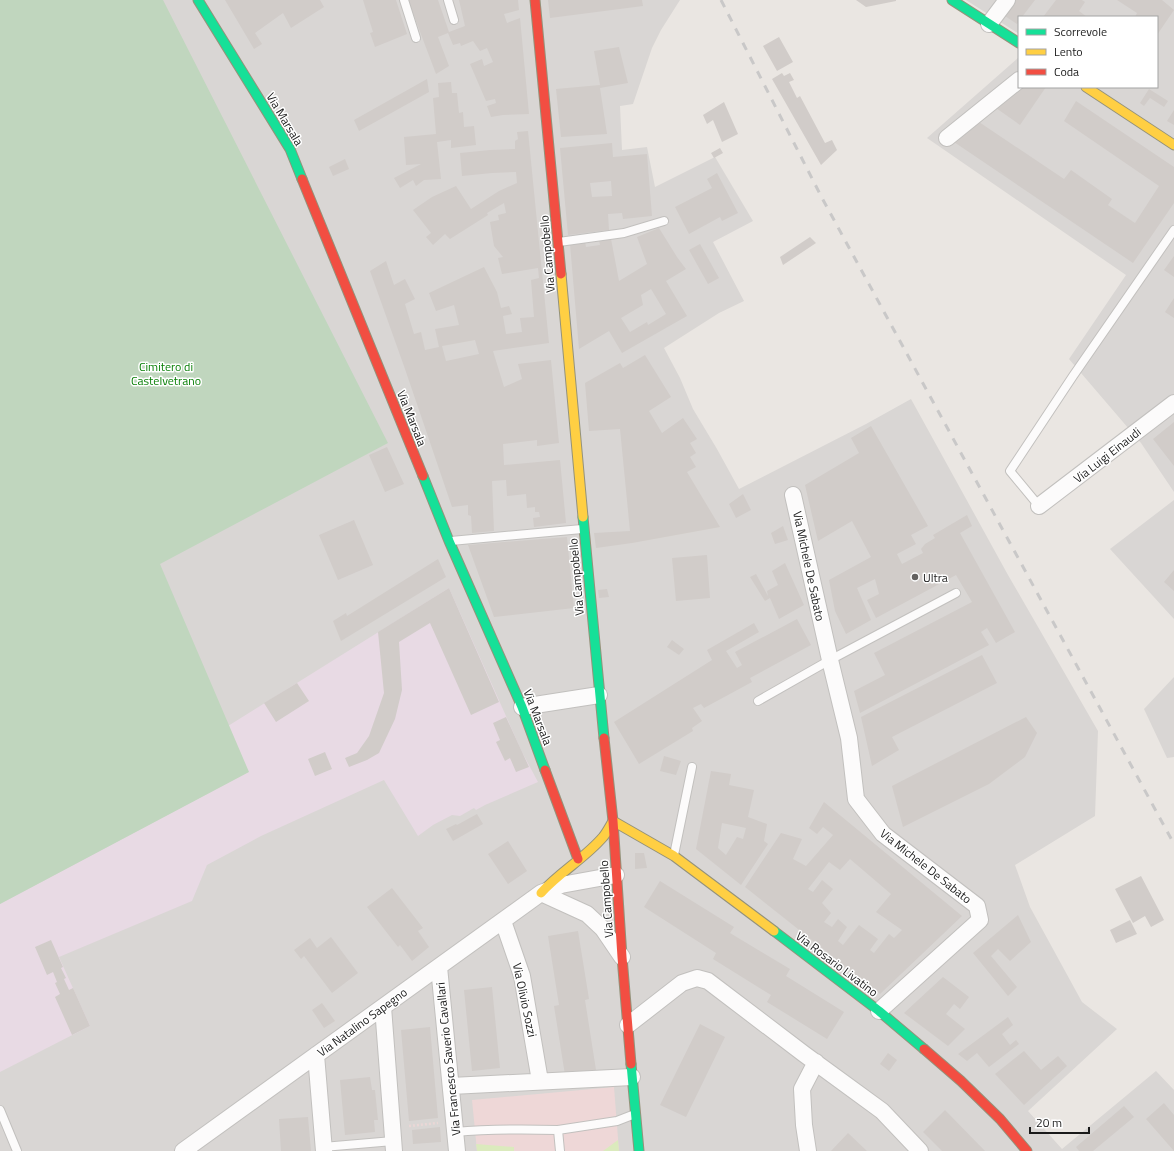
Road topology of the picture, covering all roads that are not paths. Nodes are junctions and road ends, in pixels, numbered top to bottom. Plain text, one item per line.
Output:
1 (198, 0) edge
2 (404, 0) edge
3 (448, 0) edge
4 (535, 0) edge
5 (952, 0) edge
6 (1007, 0) edge
7 (454, 20) dead end
8 (989, 24) junction
9 (416, 38) dead end
10 (1018, 42) edge
11 (1018, 81) edge
12 (1087, 88) edge
13 (947, 138) dead end
14 (1174, 146) edge
15 (664, 221) dead end
16 (1174, 230) edge
17 (558, 242) junction
18 (1174, 403) edge
19 (793, 495) dead end
20 (1039, 506) joint
21 (583, 529) junction
22 (449, 541) junction
23 (956, 593) dead end
24 (830, 660) junction
25 (599, 696) junction
26 (758, 701) dead end
27 (522, 707) junction
28 (692, 767) dead end
29 (613, 821) junction
30 (674, 856) junction
31 (578, 859) junction
32 (616, 875) junction
33 (542, 894) junction
34 (503, 921) junction
35 (622, 957) junction
36 (439, 967) junction
37 (383, 1007) junction
38 (879, 1011) junction
39 (628, 1025) junction
40 (316, 1055) junction
41 (816, 1062) junction
42 (632, 1077) junction
43 (540, 1081) junction
44 (451, 1086) junction
45 (0, 1110) edge
46 (636, 1114) junction
47 (455, 1126) junction
48 (558, 1130) junction
49 (393, 1140) edge
50 (323, 1149) edge
51 (17, 1151) edge
52 (184, 1151) edge
53 (457, 1151) edge
54 (560, 1151) edge
55 (639, 1151) edge
56 (808, 1151) edge
57 (920, 1151) edge
58 (1027, 1151) edge

1 - 22 street, Via Marsala
2 - 9 lane
3 - 7 lane
4 - 17 street, Via Campobello
5 - 8 street
6 - 8 street
8 - 10 street
11 - 13 street
12 - 14 street
15 - 17 lane
16 - 20 lane
17 - 21 street, Via Campobello
18 - 20 street, Via Luigi Einaudi
19 - 24 street, Via Michele De Sabato
21 - 22 lane
21 - 25 street, Via Campobello
22 - 27 street, Via Marsala
23 - 24 lane
24 - 26 lane
24 - 38 street, Via Michele De Sabato
25 - 27 street
25 - 29 street, Via Campobello
27 - 31 street, Via Marsala
28 - 30 lane
29 - 30 street, Via Rosario Livatino
29 - 31 street, Via Natalino Sapegno
29 - 32 street, Via Campobello
30 - 38 street, Via Rosario Livatino
31 - 33 street, Via Natalino Sapegno
32 - 33 street, Via Natalino Sapegno
32 - 35 street, Via Campobello
33 - 34 street, Via Natalino Sapegno
33 - 35 street
34 - 36 street, Via Natalino Sapegno
34 - 43 street, Via Olivio Sozzi
35 - 39 street, Via Campobello
36 - 37 street, Via Natalino Sapegno
36 - 44 street, Via Francesco Saverio Cavallari
37 - 40 street, Via Natalino Sapegno
37 - 49 street
38 - 58 street, Via Rosario Livatino
39 - 41 street
39 - 42 street, Via Campobello
40 - 50 street
40 - 52 street, Via Natalino Sapegno
41 - 56 street
41 - 57 street
42 - 43 street
42 - 46 street, Via Campobello
43 - 44 street
44 - 47 street, Via Francesco Saverio Cavallari
45 - 51 lane
46 - 48 lane
46 - 55 street, Via Campobello
47 - 48 lane
47 - 53 street, Via Francesco Saverio Cavallari
48 - 54 lane
49 - 50 lane

